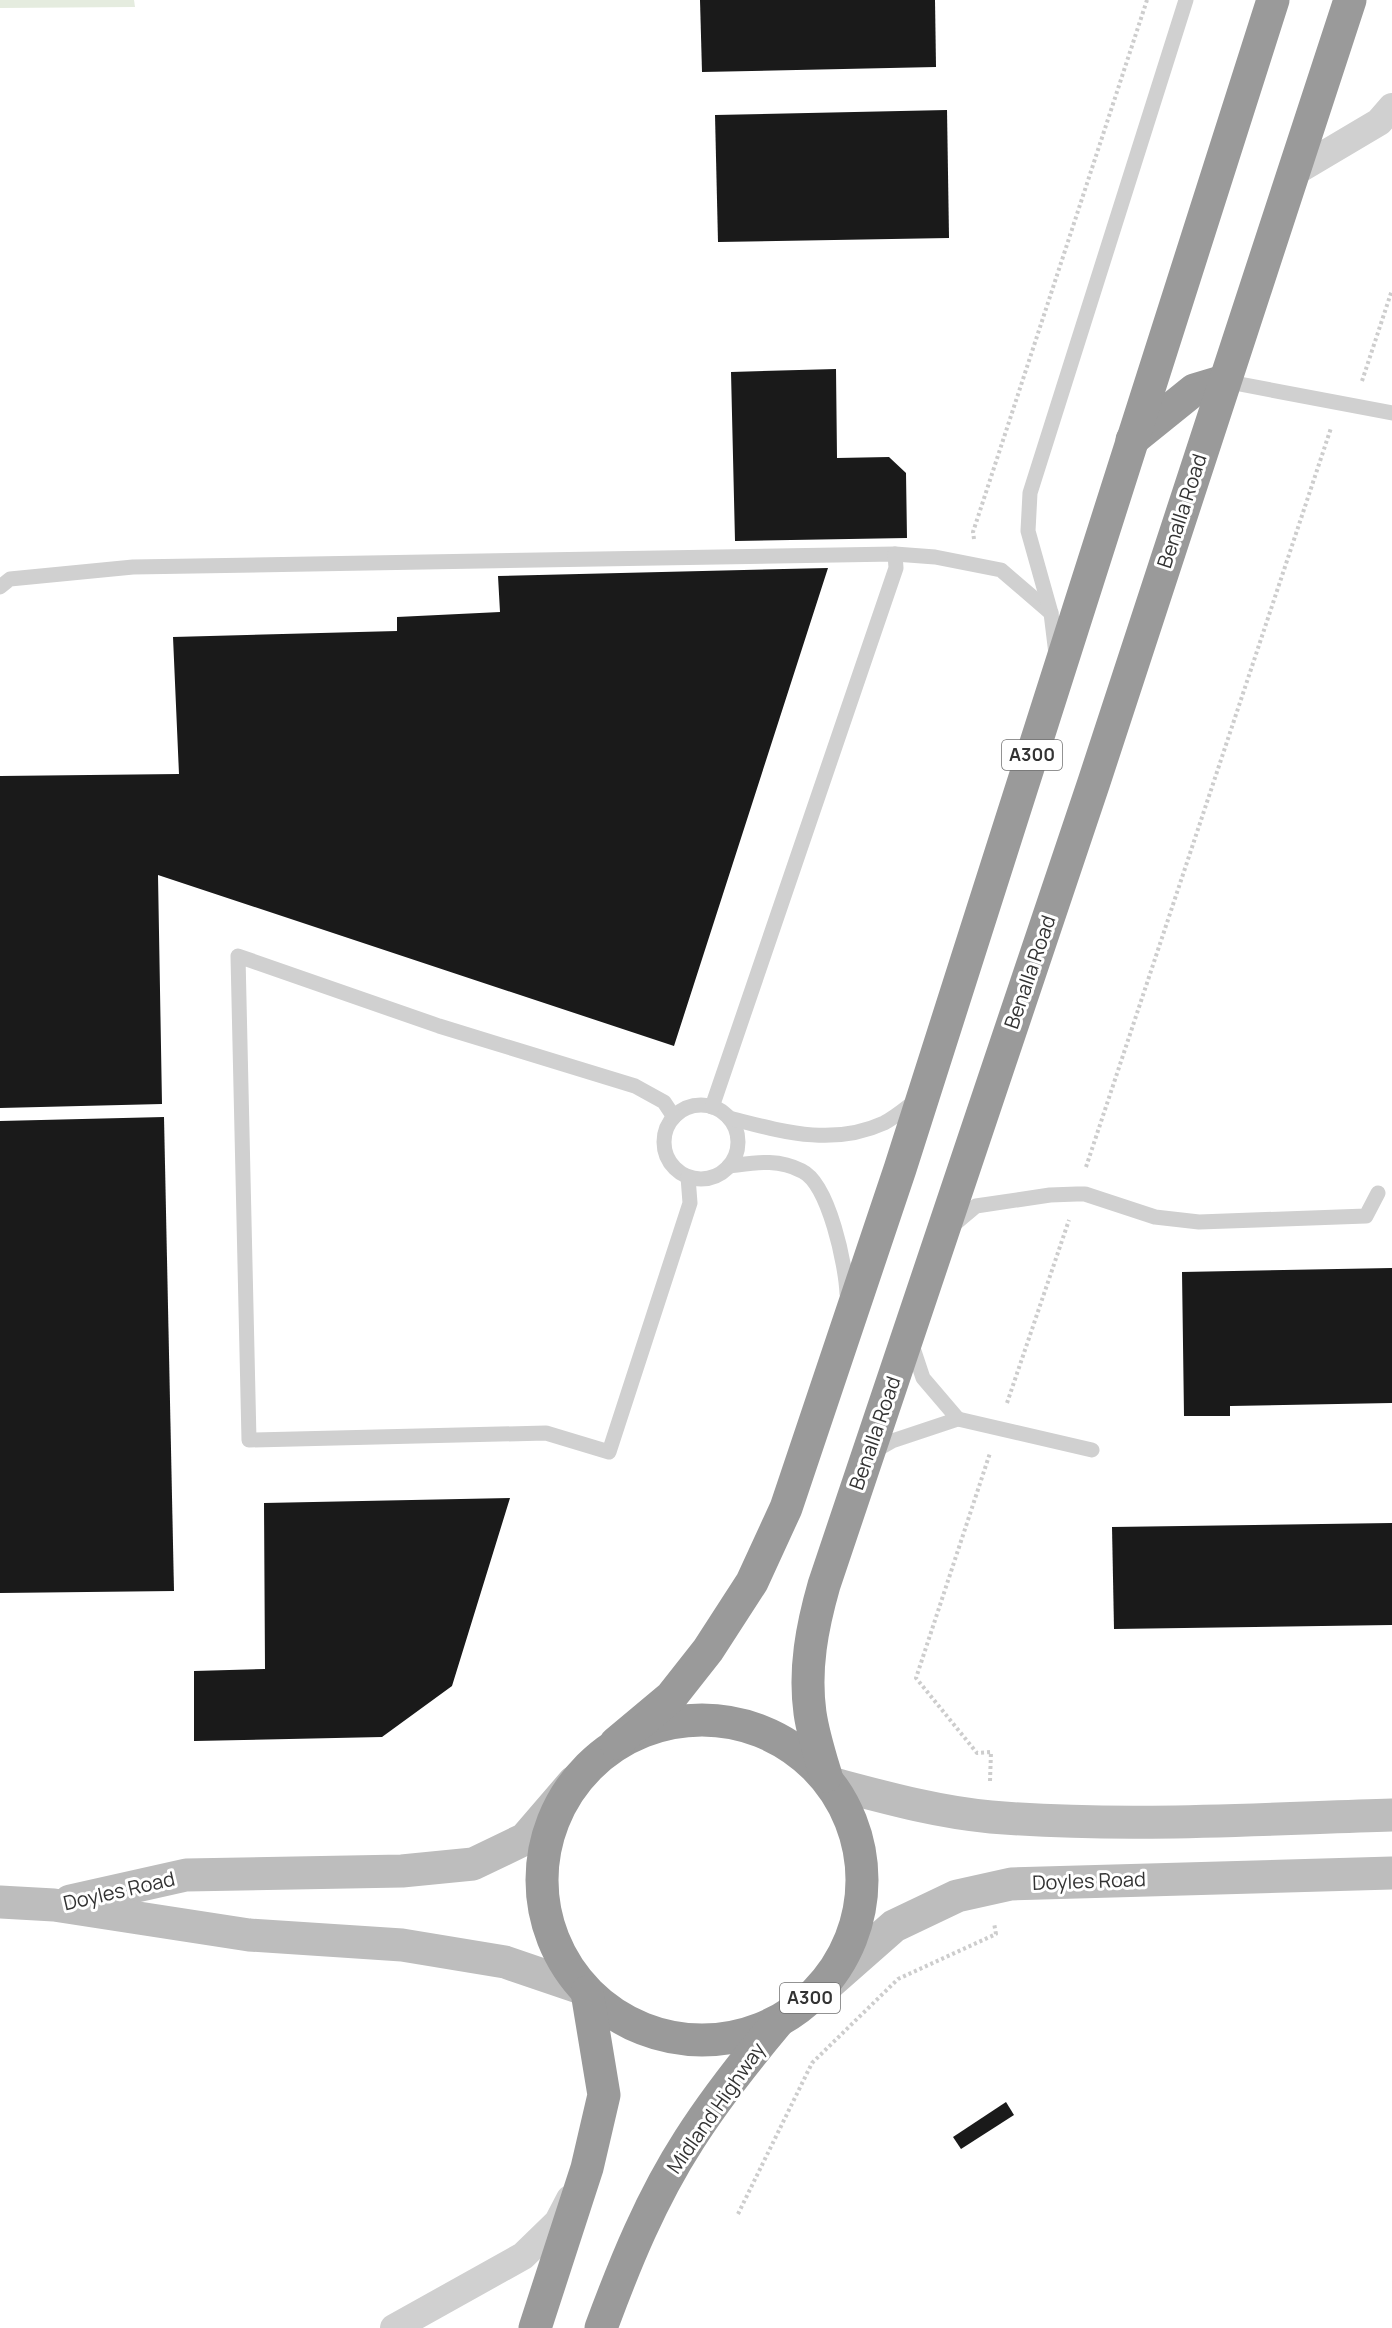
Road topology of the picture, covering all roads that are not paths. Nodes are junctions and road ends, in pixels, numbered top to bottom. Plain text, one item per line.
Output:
1 (1186, 0) edge
2 (1273, 0) edge
3 (1350, 0) edge
4 (1392, 107) edge
5 (1293, 173) junction
6 (1224, 381) junction
7 (1392, 413) edge
8 (1132, 440) junction
9 (895, 554) junction
10 (0, 587) edge
11 (1051, 613) junction
12 (1058, 672) junction
13 (923, 1096) junction
14 (712, 1107) junction
15 (674, 1117) junction
16 (729, 1118) junction
17 (729, 1166) junction
18 (688, 1177) junction
19 (1378, 1193) dead end
20 (942, 1234) junction
21 (848, 1327) junction
22 (908, 1333) junction
23 (958, 1419) junction
24 (1092, 1450) dead end
25 (867, 1455) junction
26 (616, 1743) junction
27 (828, 1780) junction
28 (574, 1782) junction
29 (1392, 1815) edge
30 (1392, 1873) edge
31 (0, 1902) edge
32 (54, 1905) junction
33 (585, 1991) junction
34 (819, 1992) junction
35 (777, 2023) junction
36 (587, 2168) junction
37 (394, 2328) edge
38 (535, 2328) edge
39 (601, 2328) edge

1 - 11 lane
2 - 8 highway, A300
3 - 5 highway, Benalla Road / A300
4 - 5 street
5 - 6 highway, Benalla Road / A300
6 - 7 lane
6 - 8 highway
6 - 20 highway, Benalla Road / A300
8 - 12 highway, A300
9 - 10 lane
9 - 11 lane
9 - 14 lane
11 - 12 lane
12 - 13 highway, A300
13 - 16 lane
13 - 21 highway, A300
14 - 15 lane
14 - 16 lane
15 - 18 lane
15 - 18 lane
16 - 17 lane
17 - 18 lane
17 - 21 lane
19 - 20 lane
20 - 22 highway, Benalla Road / A300
21 - 26 highway, A300
22 - 23 lane
22 - 25 highway, Benalla Road / A300
23 - 24 lane
23 - 25 lane
25 - 27 highway, Benalla Road / A300
26 - 27 highway, A300
26 - 28 highway, A300
27 - 29 main road
27 - 34 highway, A300
28 - 32 main road, Doyles Road
28 - 33 highway, A300
30 - 34 main road, Doyles Road
31 - 32 main road
32 - 33 main road, Doyles Road
33 - 35 highway, A300
33 - 36 highway, A300
34 - 35 highway, A300
35 - 39 highway, Midland Highway / A300
36 - 37 street
36 - 38 highway, A300

